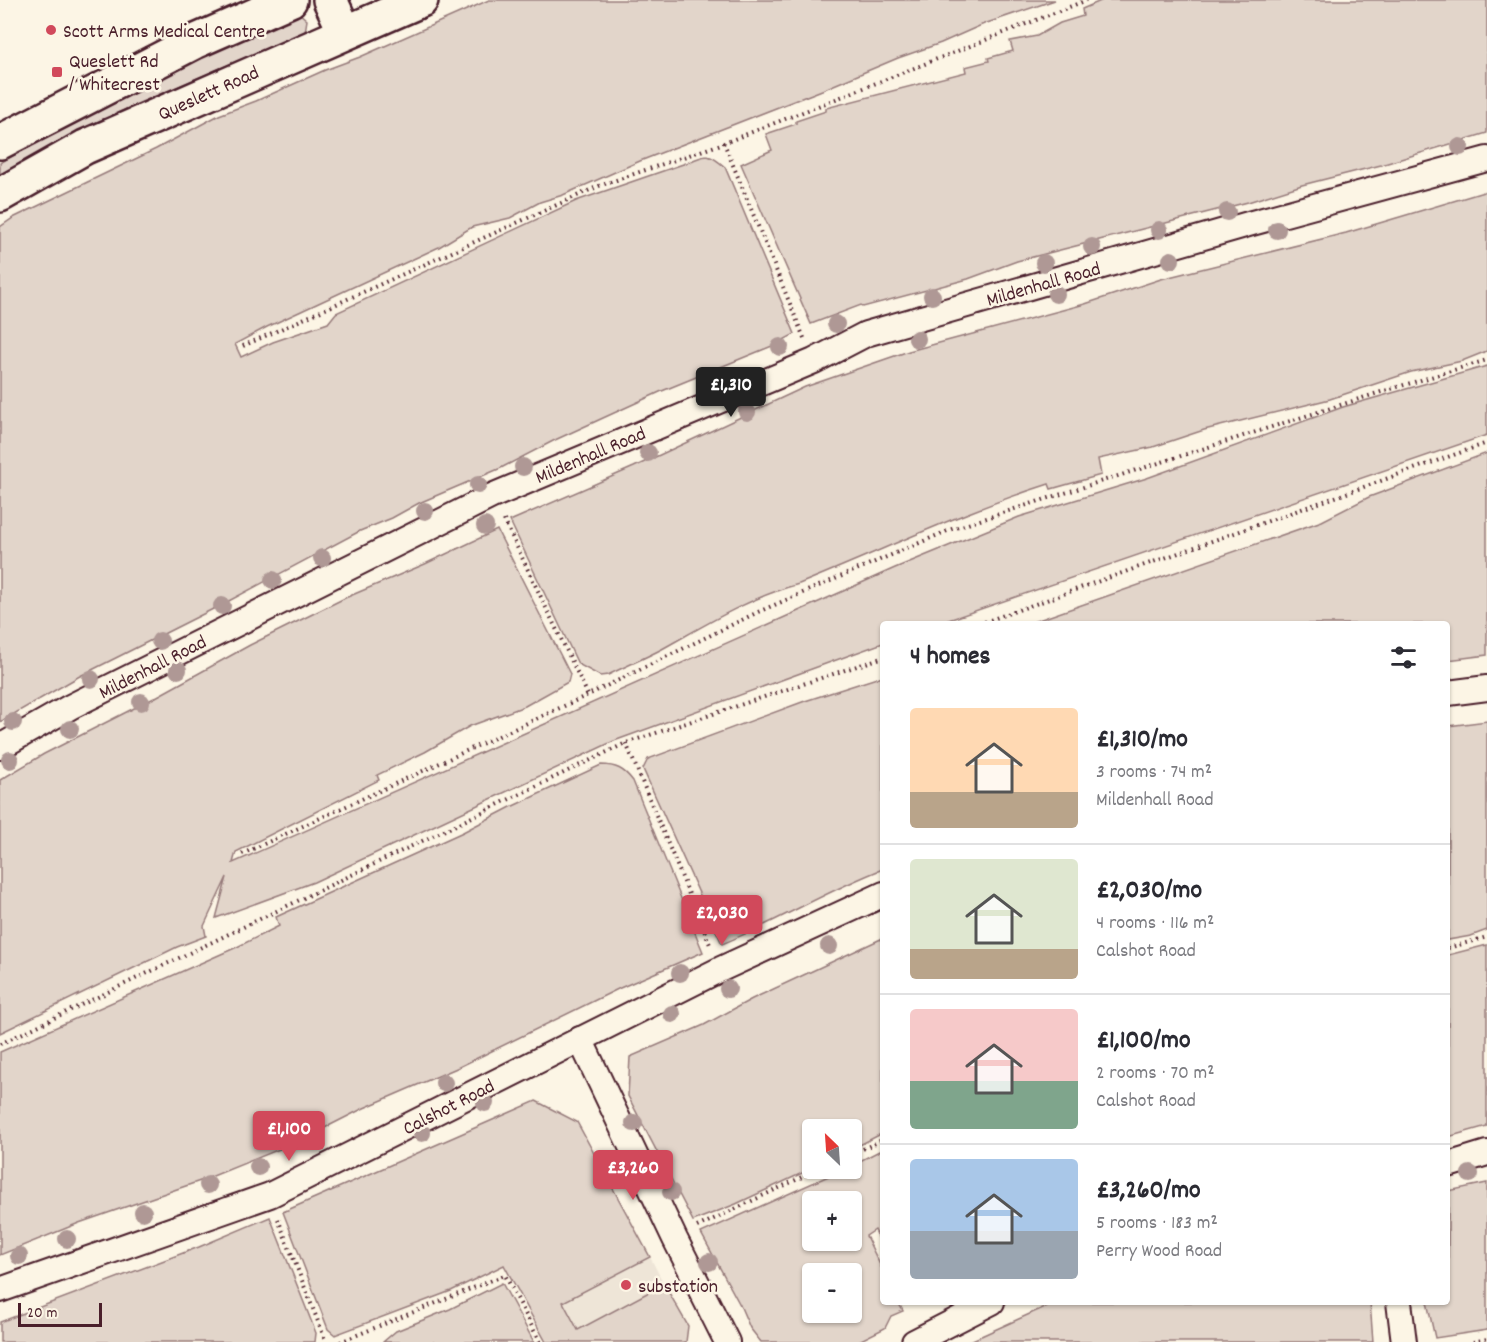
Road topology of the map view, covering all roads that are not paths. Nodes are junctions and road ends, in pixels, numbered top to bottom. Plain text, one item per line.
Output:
1 (290, 0) edge
2 (330, 0) edge
3 (421, 0) edge
4 (345, 32) junction
5 (0, 142) edge
6 (1487, 159) edge
7 (0, 195) edge
8 (1487, 688) edge
9 (1450, 693) edge
10 (0, 747) edge
11 (880, 896) edge
12 (580, 1039) junction
13 (1487, 1153) edge
14 (1450, 1164) edge
15 (0, 1290) edge
16 (985, 1305) edge
17 (1399, 1305) edge
18 (727, 1342) edge
19 (914, 1342) edge
20 (1404, 1342) edge

1 - 5 highway
2 - 4 highway
3 - 4 highway, Queslett Road
4 - 7 highway, Queslett Road
6 - 10 street, Mildenhall Road
8 - 9 street
11 - 12 street, Calshot Road
12 - 15 street, Calshot Road
12 - 18 street
13 - 14 street
16 - 19 street
17 - 20 street

